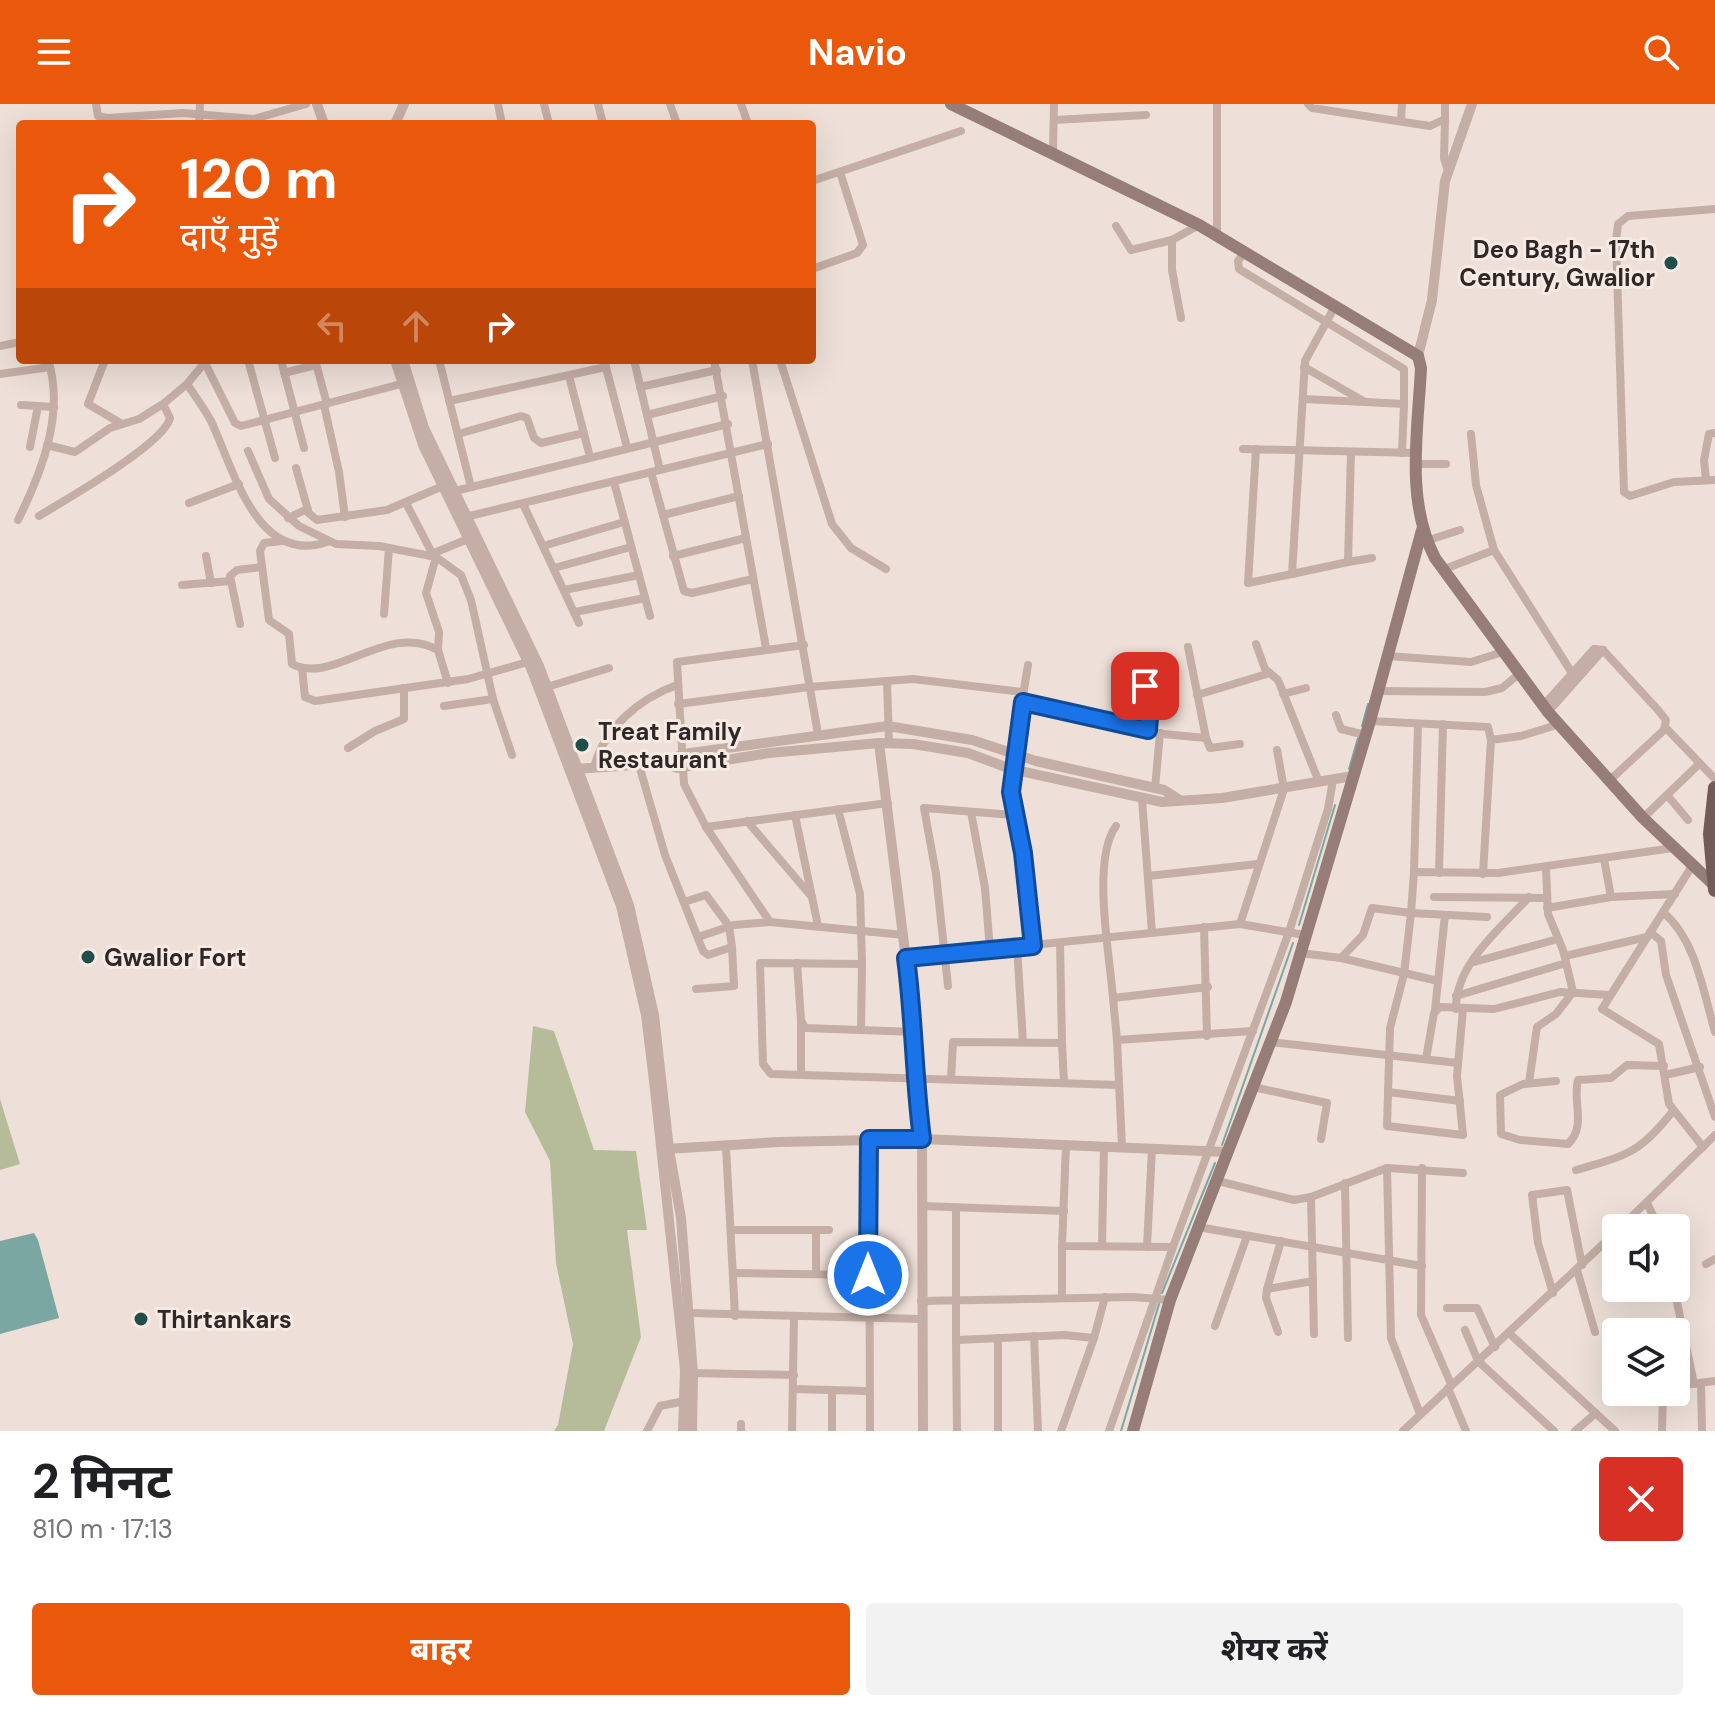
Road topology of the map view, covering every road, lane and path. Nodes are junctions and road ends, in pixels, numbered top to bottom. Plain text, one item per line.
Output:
1 (306, 104) edge
2 (951, 104) edge
3 (1054, 104) edge
4 (1217, 104) edge
5 (1308, 104) edge
6 (1402, 104) edge
7 (1432, 104) edge
8 (1472, 104) edge
9 (1445, 105) edge
10 (200, 109) edge
11 (1356, 109) edge
12 (1146, 115) dead end
13 (1445, 119) junction
14 (112, 120) edge
15 (218, 120) edge
16 (1054, 120) junction
17 (1401, 121) junction
18 (961, 131) dead end
19 (1053, 152) junction
20 (1448, 171) junction
21 (840, 172) junction
22 (816, 180) edge
23 (1715, 209) edge
24 (1199, 225) junction
25 (1116, 226) dead end
26 (1217, 235) junction
27 (1172, 240) junction
28 (1245, 252) junction
29 (816, 268) edge
30 (1334, 308) junction
31 (1181, 318) dead end
32 (1328, 322) junction
33 (1418, 356) junction
34 (49, 364) edge
35 (103, 364) edge
36 (203, 364) edge
37 (207, 364) edge
38 (249, 364) edge
39 (282, 364) edge
40 (312, 364) edge
41 (315, 364) edge
42 (402, 364) edge
43 (403, 364) edge
44 (440, 364) edge
45 (602, 364) edge
46 (605, 364) edge
47 (635, 364) edge
48 (753, 364) edge
49 (781, 364) edge
50 (716, 365) edge
51 (1304, 367) junction
52 (284, 373) junction
53 (0, 374) edge
54 (569, 376) junction
55 (187, 384) junction
56 (401, 384) junction
57 (640, 387) junction
58 (723, 396) junction
59 (1303, 399) junction
60 (449, 401) junction
61 (1365, 402) junction
62 (163, 404) junction
63 (326, 404) junction
64 (1404, 404) junction
65 (21, 405) dead end
66 (38, 406) junction
67 (54, 407) junction
68 (294, 412) junction
69 (647, 415) junction
70 (265, 420) junction
71 (122, 424) junction
72 (728, 424) junction
73 (584, 433) junction
74 (1715, 433) edge
75 (458, 434) junction
76 (1471, 434) dead end
77 (653, 441) junction
78 (768, 444) junction
79 (47, 445) junction
80 (30, 447) dead end
81 (627, 447) junction
82 (304, 448) dead end
83 (1243, 449) dead end
84 (1256, 449) junction
85 (1300, 450) junction
86 (248, 451) dead end
87 (732, 452) junction
88 (1351, 452) junction
89 (1402, 453) junction
90 (590, 457) junction
91 (275, 458) dead end
92 (1416, 458) junction
93 (1446, 464) dead end
94 (296, 468) dead end
95 (656, 471) junction
96 (1710, 480) edge
97 (614, 482) junction
98 (239, 484) junction
99 (471, 487) junction
100 (448, 490) junction
101 (739, 496) junction
102 (189, 503) dead end
103 (406, 503) junction
104 (523, 504) junction
105 (308, 510) junction
106 (663, 515) junction
107 (39, 516) dead end
108 (345, 517) junction
109 (463, 517) junction
110 (288, 518) junction
111 (18, 520) dead end
112 (624, 522) junction
113 (1460, 530) dead end
114 (1424, 536) junction
115 (746, 538) junction
116 (468, 539) junction
117 (282, 541) junction
118 (327, 542) junction
119 (543, 546) junction
120 (631, 547) junction
121 (389, 548) junction
122 (1494, 550) junction
123 (432, 555) junction
124 (206, 556) dead end
125 (673, 556) junction
126 (1372, 558) dead end
127 (1348, 562) junction
128 (262, 567) junction
129 (554, 568) junction
130 (886, 569) dead end
131 (1442, 570) junction
132 (1292, 574) junction
133 (639, 575) junction
134 (753, 579) junction
135 (231, 581) junction
136 (211, 583) junction
137 (182, 585) dead end
138 (564, 590) junction
139 (645, 598) junction
140 (575, 612) junction
141 (384, 614) dead end
142 (650, 616) dead end
143 (579, 623) dead end
144 (240, 624) dead end
145 (1256, 644) dead end
146 (804, 645) junction
147 (1188, 647) dead end
148 (766, 648) junction
149 (438, 650) junction
150 (1603, 650) junction
151 (1503, 652) junction
152 (1388, 656) junction
153 (528, 662) junction
154 (1028, 665) dead end
155 (1140, 667) dead end
156 (302, 668) junction
157 (609, 668) dead end
158 (1270, 673) junction
159 (1572, 673) junction
160 (1519, 674) junction
161 (487, 675) junction
162 (887, 681) junction
163 (448, 683) junction
164 (677, 685) junction
165 (547, 687) junction
166 (809, 687) junction
167 (404, 688) junction
168 (1306, 688) dead end
169 (1378, 691) junction
170 (1283, 694) junction
171 (1197, 695) junction
172 (1023, 697) junction
173 (493, 699) junction
174 (678, 704) junction
175 (444, 706) dead end
176 (1546, 709) junction
177 (1336, 715) dead end
178 (1370, 721) junction
179 (1418, 724) junction
180 (1443, 724) junction
181 (1560, 724) junction
182 (888, 726) junction
183 (1665, 727) junction
184 (1148, 730) junction
185 (1160, 733) junction
186 (818, 734) junction
187 (1365, 735) junction
188 (1206, 738) junction
189 (1491, 740) junction
190 (884, 743) junction
191 (1240, 744) dead end
192 (348, 748) dead end
193 (1277, 750) dead end
194 (683, 754) junction
195 (1013, 754) junction
196 (512, 755) dead end
197 (665, 763) junction
198 (1699, 764) junction
199 (639, 765) junction
200 (684, 767) junction
201 (594, 768) junction
202 (574, 769) junction
203 (1011, 769) junction
204 (1353, 776) junction
205 (1715, 779) edge
206 (1333, 780) junction
207 (1610, 780) junction
208 (1319, 782) junction
209 (1155, 788) junction
210 (1715, 788) edge
211 (1284, 789) junction
212 (1347, 795) junction
213 (1667, 795) junction
214 (1330, 796) junction
215 (1142, 799) junction
216 (1178, 799) junction
217 (888, 803) junction
218 (838, 809) junction
219 (971, 812) junction
220 (795, 815) junction
221 (1014, 815) junction
222 (1643, 818) junction
223 (1688, 820) dead end
224 (747, 821) junction
225 (1116, 826) dead end
226 (706, 827) junction
227 (1673, 848) junction
228 (1604, 859) junction
229 (1258, 864) junction
230 (1692, 866) junction
231 (1546, 868) junction
232 (1414, 872) junction
233 (1439, 873) junction
234 (1483, 874) junction
235 (1148, 876) junction
236 (1714, 888) edge
237 (1675, 894) junction
238 (813, 897) junction
239 (1434, 897) dead end
240 (1529, 897) junction
241 (1611, 897) junction
242 (1546, 898) junction
243 (684, 902) junction
244 (1547, 908) junction
245 (1663, 912) junction
246 (1411, 913) junction
247 (1445, 915) junction
248 (1487, 917) dead end
249 (770, 922) junction
250 (1240, 924) junction
251 (729, 926) junction
252 (818, 926) junction
253 (1204, 927) junction
254 (860, 931) junction
255 (1289, 932) junction
256 (1152, 933) junction
257 (904, 935) junction
258 (1305, 935) junction
259 (1649, 935) junction
260 (698, 937) junction
261 (1109, 938) junction
262 (1558, 939) junction
263 (1060, 943) junction
264 (1033, 946) junction
265 (732, 947) junction
266 (1017, 947) junction
267 (990, 950) junction
268 (1300, 953) junction
269 (944, 954) junction
270 (906, 958) junction
271 (1341, 958) junction
272 (1566, 959) junction
273 (797, 963) junction
274 (1472, 963) junction
275 (862, 964) junction
276 (1404, 974) junction
277 (1438, 981) junction
278 (948, 986) dead end
279 (1208, 987) junction
280 (696, 989) dead end
281 (1573, 992) junction
282 (1610, 995) junction
283 (1456, 996) junction
284 (1113, 998) junction
285 (1459, 1009) junction
286 (1435, 1010) junction
287 (801, 1020) junction
288 (861, 1030) junction
289 (1253, 1031) junction
290 (915, 1032) junction
291 (1715, 1032) edge
292 (1207, 1036) junction
293 (1117, 1040) junction
294 (1023, 1042) junction
295 (1270, 1042) junction
296 (1062, 1043) junction
297 (1392, 1057) junction
298 (1426, 1059) junction
299 (1458, 1063) junction
300 (1700, 1067) junction
301 (1664, 1071) junction
302 (801, 1074) junction
303 (914, 1078) junction
304 (951, 1079) junction
305 (1556, 1081) dead end
306 (1064, 1083) junction
307 (1529, 1083) junction
308 (1119, 1085) junction
309 (1253, 1087) junction
310 (1388, 1092) junction
311 (1460, 1101) junction
312 (1673, 1111) junction
313 (1715, 1117) edge
314 (1715, 1135) edge
315 (869, 1139) junction
316 (922, 1139) junction
317 (1321, 1139) dead end
318 (1066, 1145) junction
319 (726, 1146) junction
320 (1104, 1146) junction
321 (1122, 1147) junction
322 (1703, 1147) junction
323 (1152, 1148) junction
324 (665, 1149) junction
325 (1209, 1152) junction
326 (1227, 1152) junction
327 (1387, 1168) junction
328 (1422, 1168) junction
329 (1576, 1170) dead end
330 (1463, 1173) dead end
331 (1218, 1181) junction
332 (1345, 1183) junction
333 (1311, 1197) junction
334 (1647, 1203) junction
335 (922, 1206) junction
336 (956, 1208) junction
337 (1064, 1211) junction
338 (1635, 1214) edge
339 (1652, 1214) edge
340 (1198, 1227) junction
341 (731, 1230) junction
342 (816, 1230) junction
343 (829, 1230) dead end
344 (1247, 1236) junction
345 (1281, 1241) junction
346 (1062, 1246) junction
347 (1102, 1246) junction
348 (1602, 1246) edge
349 (1147, 1247) junction
350 (1173, 1247) junction
351 (1313, 1247) junction
352 (1348, 1253) junction
353 (1390, 1260) junction
354 (1422, 1266) junction
355 (1580, 1267) junction
356 (733, 1273) junction
357 (816, 1274) junction
358 (868, 1275) junction
359 (1313, 1281) junction
360 (1267, 1289) junction
361 (1553, 1293) junction
362 (1105, 1297) junction
363 (1062, 1298) junction
364 (1153, 1298) junction
365 (956, 1300) junction
366 (1170, 1300) junction
367 (921, 1301) junction
368 (1678, 1302) edge
369 (1447, 1308) dead end
370 (689, 1313) junction
371 (735, 1316) junction
372 (794, 1317) junction
373 (868, 1319) junction
374 (921, 1319) junction
375 (1215, 1326) dead end
376 (1465, 1330) dead end
377 (1278, 1332) dead end
378 (1595, 1332) dead end
379 (1314, 1334) dead end
380 (1510, 1334) junction
381 (1034, 1336) junction
382 (998, 1338) junction
383 (1094, 1338) junction
384 (1348, 1338) dead end
385 (956, 1340) junction
386 (1495, 1347) junction
387 (1478, 1361) junction
388 (693, 1373) junction
389 (794, 1375) junction
390 (1715, 1381) edge
391 (1698, 1384) junction
392 (1690, 1385) edge
393 (1449, 1386) junction
394 (793, 1389) junction
395 (832, 1390) junction
396 (868, 1391) junction
397 (685, 1401) junction
398 (1663, 1406) edge
399 (1596, 1413) junction
400 (1420, 1414) junction
401 (647, 1431) edge
402 (683, 1431) edge
403 (692, 1431) edge
404 (792, 1431) edge
405 (832, 1431) edge
406 (870, 1431) edge
407 (923, 1431) edge
408 (957, 1431) edge
409 (998, 1431) edge
410 (1038, 1431) edge
411 (1061, 1431) edge
412 (1109, 1431) edge
413 (1133, 1431) edge
414 (1403, 1431) edge
415 (1466, 1431) edge
416 (1554, 1431) edge
417 (1575, 1431) edge
418 (1615, 1431) edge
419 (1662, 1431) edge
420 (1702, 1431) edge

1 - 15 street
2 - 19 main road
3 - 16 street
4 - 26 street
5 - 11 street
6 - 17 street
7 - 9 street
8 - 20 street
9 - 13 street
10 - 14 street
10 - 15 street
11 - 17 street
12 - 16 street
13 - 17 street
13 - 20 street
16 - 19 street
18 - 21 street
19 - 24 main road
20 - 33 street
21 - 22 street
21 - 29 street
23 - 96 street
24 - 26 main road
24 - 27 street
25 - 27 street
26 - 28 main road
27 - 31 street
28 - 30 main road
28 - 32 street
30 - 32 street
30 - 33 main road
32 - 51 street
32 - 64 street
33 - 92 main road
34 - 53 street
34 - 67 street
35 - 71 street
36 - 55 street
37 - 70 street
38 - 70 street
39 - 52 street
40 - 52 street
41 - 63 street
42 - 56 street
43 - 100 street
44 - 60 street
45 - 54 street
46 - 81 street
47 - 57 street
48 - 78 street
49 - 130 street
50 - 57 street
50 - 58 street
51 - 59 street
51 - 61 street
52 - 68 street
54 - 60 street
54 - 73 street
55 - 62 street
55 - 98 street
56 - 63 street
56 - 100 street
57 - 69 street
58 - 69 street
58 - 72 street
59 - 61 street
59 - 85 street
60 - 75 street
61 - 64 street
62 - 71 street
62 - 107 street
63 - 68 street
63 - 108 street
64 - 89 street
65 - 66 street
66 - 67 street
66 - 80 street
67 - 79 street
68 - 70 street
68 - 82 street
69 - 77 street
70 - 91 street
71 - 79 street
72 - 77 street
72 - 87 street
73 - 75 street
73 - 90 street
74 - 96 street
75 - 99 street
76 - 122 street
77 - 81 street
77 - 95 street
78 - 87 street
78 - 146 street
79 - 111 street
81 - 90 street
83 - 84 street
84 - 85 street
84 - 132 street
85 - 88 street
85 - 132 street
86 - 110 street
87 - 95 street
87 - 101 street
88 - 89 street
88 - 127 street
89 - 92 street
90 - 99 street
92 - 93 street
92 - 114 main road
94 - 105 street
95 - 97 street
95 - 106 street
97 - 104 street
97 - 112 street
98 - 102 street
98 - 117 street
99 - 100 street
100 - 103 street
100 - 109 street
101 - 106 street
101 - 115 street
103 - 108 street
103 - 123 street
104 - 109 street
104 - 119 street
105 - 108 street
105 - 110 street
106 - 125 street
109 - 116 street
109 - 165 street
110 - 118 street
112 - 119 street
112 - 120 street
113 - 114 street
114 - 131 main road
114 - 152 main road
115 - 125 street
115 - 134 street
116 - 123 street
116 - 153 street
117 - 118 street
117 - 128 street
118 - 121 street
119 - 129 street
120 - 129 street
120 - 133 street
121 - 123 street
121 - 141 street
122 - 131 street
122 - 159 street
123 - 149 street
123 - 161 street
124 - 136 street
125 - 134 street
126 - 127 street
127 - 132 street
128 - 135 street
128 - 156 street
129 - 138 street
131 - 151 main road
133 - 138 street
133 - 139 street
134 - 148 street
135 - 136 street
135 - 144 street
136 - 137 street
138 - 140 street
139 - 140 street
139 - 142 street
140 - 143 street
145 - 158 street
146 - 148 street
146 - 166 street
147 - 171 street
148 - 164 street
149 - 156 street
149 - 163 street
150 - 159 street
150 - 176 street
150 - 183 street
151 - 152 street
151 - 160 main road
152 - 169 main road
153 - 161 street
153 - 202 street
154 - 172 street
155 - 184 street
156 - 167 street
157 - 165 street
158 - 170 street
158 - 171 street
159 - 176 street
160 - 169 street
160 - 176 main road
161 - 163 street
161 - 173 street
162 - 166 street
162 - 172 street
162 - 182 street
163 - 167 street
164 - 174 street
164 - 201 street
165 - 202 street
166 - 174 street
166 - 186 street
167 - 192 street
168 - 170 street
169 - 178 main road
170 - 208 street
171 - 188 street
172 - 184 street
172 - 195 street
173 - 175 street
173 - 196 street
174 - 194 street
176 - 181 main road
177 - 187 street
178 - 179 street
178 - 187 main road
179 - 180 street
179 - 232 street
180 - 189 street
180 - 233 street
181 - 189 street
181 - 207 main road
182 - 186 street
182 - 190 street
182 - 195 street
183 - 198 street
183 - 207 street
184 - 185 street
185 - 188 street
185 - 209 street
186 - 194 street
187 - 204 main road
188 - 191 street
189 - 234 street
190 - 200 street
190 - 203 street
190 - 217 street
193 - 211 street
194 - 197 street
194 - 200 street
195 - 203 street
195 - 209 street
197 - 199 street
197 - 200 street
198 - 205 street
198 - 213 street
199 - 201 street
199 - 243 street
200 - 226 street
201 - 202 street
202 - 324 street
203 - 215 street
203 - 221 street
204 - 206 street
204 - 212 main road
206 - 208 street
206 - 214 street
207 - 222 main road
208 - 211 street
209 - 216 street
210 - 236 main road
211 - 216 street
211 - 229 street
212 - 214 street
212 - 258 main road
213 - 222 street
213 - 223 street
214 - 255 street
215 - 216 street
215 - 235 street
217 - 218 street
217 - 257 street
218 - 220 street
218 - 254 street
219 - 221 street
219 - 267 street
219 - 269 street
220 - 224 street
220 - 238 street
221 - 264 street
222 - 227 main road
224 - 226 street
224 - 238 street
225 - 261 street
226 - 249 street
227 - 228 street
227 - 230 main road
228 - 231 street
228 - 241 street
229 - 235 street
229 - 250 street
230 - 236 main road
230 - 237 street
231 - 234 street
231 - 242 street
232 - 233 street
232 - 246 street
233 - 234 street
235 - 256 street
237 - 241 street
237 - 245 street
238 - 252 street
239 - 240 street
240 - 242 street
240 - 274 street
241 - 244 street
242 - 244 street
243 - 251 street
243 - 260 street
244 - 262 street
245 - 259 street
245 - 291 street
246 - 247 street
246 - 271 street
246 - 276 street
247 - 248 street
247 - 277 street
249 - 251 street
249 - 252 street
250 - 253 street
250 - 255 street
251 - 260 street
251 - 265 street
252 - 254 street
253 - 256 street
253 - 279 street
254 - 257 street
254 - 275 street
255 - 258 street
255 - 289 street
256 - 261 street
257 - 270 street
258 - 268 main road
259 - 272 street
259 - 282 street
259 - 300 street
260 - 265 street
261 - 263 street
261 - 284 street
262 - 272 street
262 - 274 street
263 - 264 street
263 - 296 street
264 - 266 street
265 - 280 street
266 - 267 street
266 - 294 street
267 - 269 street
268 - 271 street
268 - 295 main road
269 - 270 street
269 - 278 street
270 - 290 street
271 - 276 street
272 - 281 street
272 - 283 street
273 - 275 street
273 - 287 street
273 - 302 street
274 - 283 street
275 - 288 street
276 - 277 street
276 - 297 street
277 - 286 street
279 - 284 street
279 - 292 street
281 - 282 street
281 - 285 street
281 - 307 street
282 - 301 street
283 - 285 street
284 - 293 street
285 - 286 street
285 - 299 street
286 - 298 street
287 - 288 street
287 - 302 street
288 - 290 street
289 - 292 street
289 - 325 street
290 - 303 street
292 - 293 street
293 - 308 street
294 - 296 street
294 - 304 street
295 - 297 street
295 - 309 main road
296 - 306 street
297 - 298 street
297 - 310 street
298 - 299 street
299 - 311 street
300 - 301 street
300 - 313 street
301 - 307 street
301 - 312 street
302 - 303 street
303 - 304 street
303 - 316 street
304 - 306 street
305 - 307 street
306 - 308 street
308 - 321 street
309 - 317 street
309 - 326 main road
310 - 311 street
310 - 311 street
312 - 322 street
312 - 329 street
314 - 322 street
315 - 316 street
315 - 319 street
315 - 358 street
316 - 318 street
316 - 335 street
318 - 320 street
318 - 337 street
319 - 324 street
319 - 341 street
320 - 321 street
320 - 347 street
321 - 323 street
322 - 334 street
323 - 325 street
323 - 349 street
324 - 370 street
324 - 397 street
325 - 326 street
325 - 350 street
326 - 331 main road
327 - 328 street
327 - 332 street
327 - 353 street
328 - 330 street
328 - 354 street
331 - 333 street
331 - 340 main road
332 - 333 street
332 - 352 street
333 - 351 street
334 - 338 street
334 - 339 street
335 - 336 street
335 - 367 street
336 - 337 street
336 - 365 street
337 - 346 street
340 - 344 street
340 - 366 main road
341 - 342 street
341 - 356 street
342 - 343 street
342 - 357 street
344 - 345 street
344 - 375 street
345 - 351 street
345 - 360 street
346 - 347 street
346 - 363 street
347 - 349 street
348 - 355 street
349 - 350 street
350 - 364 street
351 - 352 street
351 - 359 street
352 - 353 street
352 - 384 street
353 - 354 street
353 - 400 street
354 - 393 street
355 - 361 street
355 - 361 street
355 - 378 street
356 - 357 street
356 - 371 street
357 - 358 street
358 - 373 street
359 - 360 street
359 - 379 street
360 - 377 street
361 - 380 street
362 - 363 street
362 - 364 street
362 - 383 street
363 - 365 street
364 - 366 street
364 - 412 street
365 - 367 street
365 - 385 street
366 - 413 main road
367 - 374 street
368 - 391 street
369 - 386 street
370 - 371 street
370 - 388 street
371 - 372 street
372 - 373 street
372 - 389 street
373 - 374 street
373 - 396 street
374 - 407 street
376 - 387 street
380 - 386 street
380 - 399 street
381 - 382 street
381 - 383 street
381 - 410 street
382 - 385 street
382 - 409 street
383 - 411 street
385 - 408 street
386 - 387 street
387 - 393 street
387 - 416 street
388 - 389 street
388 - 403 street
389 - 394 street
390 - 391 street
391 - 392 street
391 - 420 street
393 - 400 street
393 - 415 street
394 - 395 street
394 - 404 street
395 - 396 street
395 - 405 street
396 - 406 street
397 - 401 street
397 - 402 street
398 - 419 street
399 - 417 street
399 - 418 street
400 - 414 street

